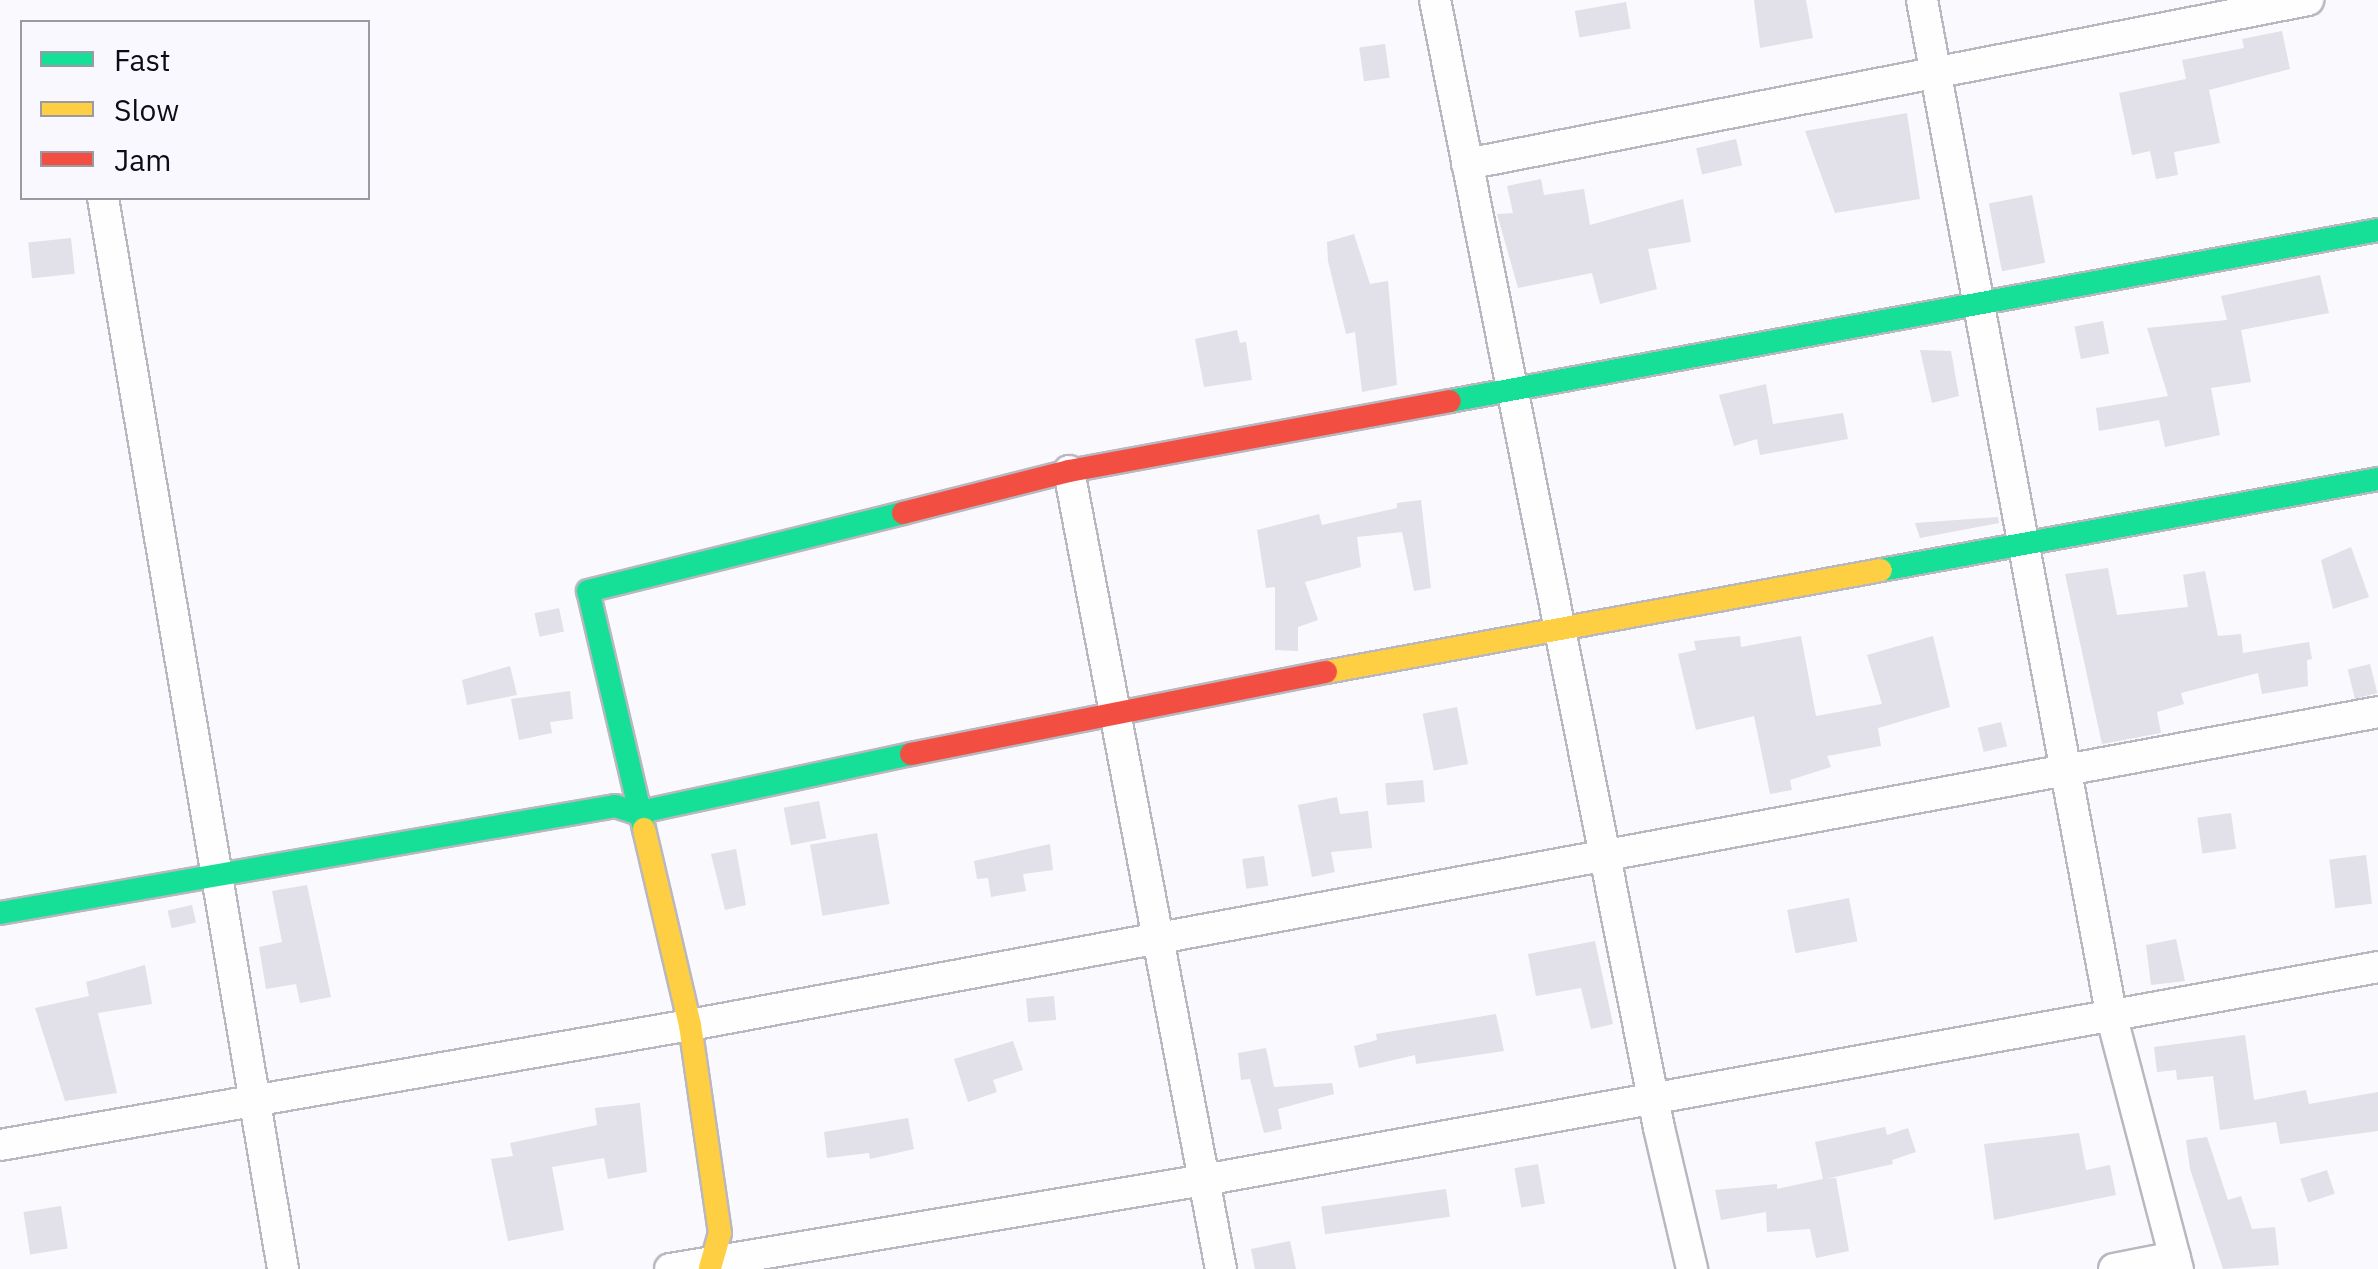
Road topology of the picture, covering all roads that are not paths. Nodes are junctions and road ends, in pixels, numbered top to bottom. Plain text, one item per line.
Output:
1 (1435, 0) edge
2 (1922, 0) edge
3 (2308, 0) edge
4 (1935, 73) junction
5 (1468, 164) junction
6 (103, 200) edge
7 (2378, 230) edge
8 (1978, 304) junction
9 (1512, 389) junction
10 (1070, 470) junction
11 (2378, 479) edge
12 (2023, 544) junction
13 (1560, 629) junction
14 (1116, 711) junction
15 (2378, 712) edge
16 (2065, 769) junction
17 (636, 813) junction
18 (1605, 854) junction
19 (217, 874) junction
20 (0, 913) edge
21 (1158, 937) junction
22 (2378, 968) edge
23 (2112, 1018) junction
24 (690, 1025) junction
25 (254, 1100) junction
26 (1654, 1100) junction
27 (0, 1145) edge
28 (1204, 1180) junction
29 (2177, 1263) edge
30 (713, 1264) edge
31 (283, 1269) edge
32 (670, 1269) edge
33 (1221, 1269) edge
34 (1692, 1269) edge
35 (2114, 1269) edge

1 - 5 street
2 - 4 street
3 - 4 street
4 - 5 street
4 - 8 street
5 - 9 street
6 - 19 street
7 - 8 street
8 - 9 street
8 - 12 street
9 - 10 street
9 - 13 street
10 - 14 street
10 - 17 street
11 - 12 street
12 - 13 street
12 - 16 street
13 - 14 street
13 - 18 street
14 - 17 street
14 - 21 street
15 - 16 street
16 - 18 street
16 - 23 street
17 - 19 street
17 - 24 street
18 - 21 street
18 - 26 street
19 - 20 street
19 - 25 street
21 - 24 street
21 - 28 street
22 - 23 street
23 - 26 street
23 - 29 street
24 - 25 street
24 - 30 street
25 - 27 street
25 - 31 street
26 - 28 street
26 - 34 street
28 - 30 street
28 - 33 street
29 - 35 street
30 - 32 street

